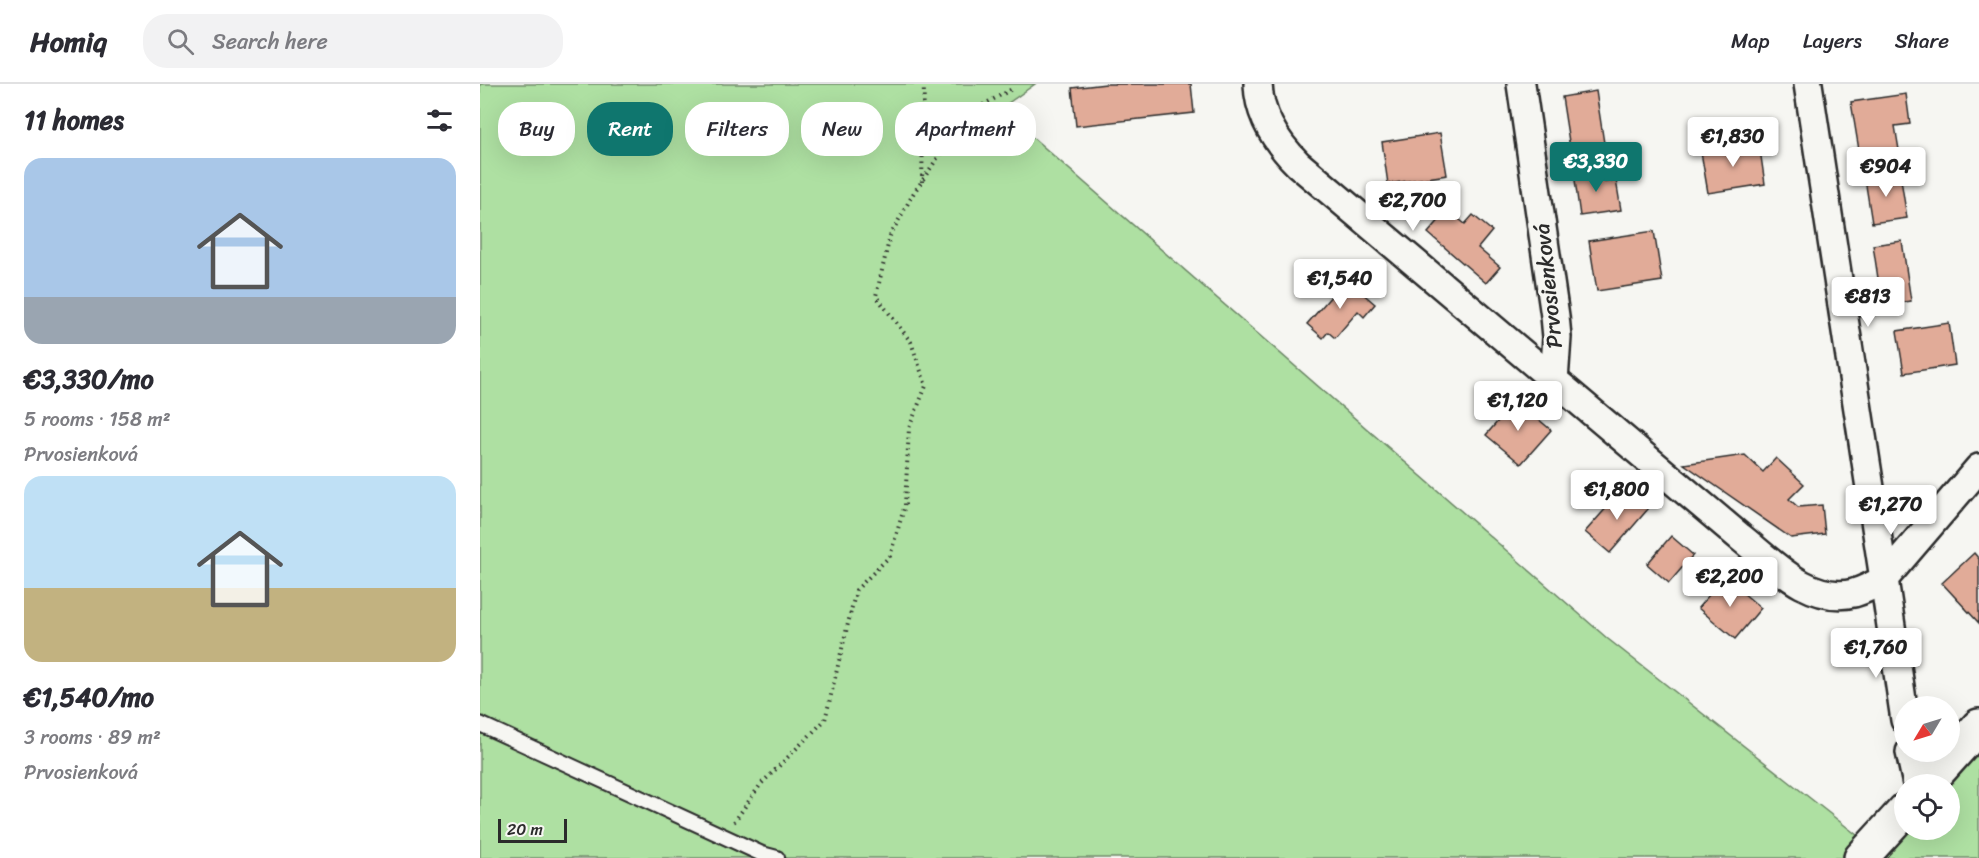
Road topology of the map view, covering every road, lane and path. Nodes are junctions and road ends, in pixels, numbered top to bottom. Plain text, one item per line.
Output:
1 (924, 84) edge
2 (1258, 84) edge
3 (1521, 84) edge
4 (1808, 84) edge
5 (1012, 89) dead end
6 (922, 182) junction
7 (1554, 381) junction
8 (1979, 468) edge
9 (1884, 579) junction
10 (1901, 696) edge
11 (480, 724) edge
12 (1979, 726) edge
13 (1936, 774) edge
14 (1894, 822) edge
15 (724, 837) junction
16 (777, 858) edge
17 (1861, 858) edge

1 - 6 path
2 - 7 street, Prvosienková
3 - 7 street, Prvosienková
4 - 9 street
5 - 6 path
6 - 15 path
7 - 9 street, Prvosienková
8 - 9 street
9 - 10 street
11 - 15 lane
12 - 13 street
14 - 17 street
15 - 16 lane

